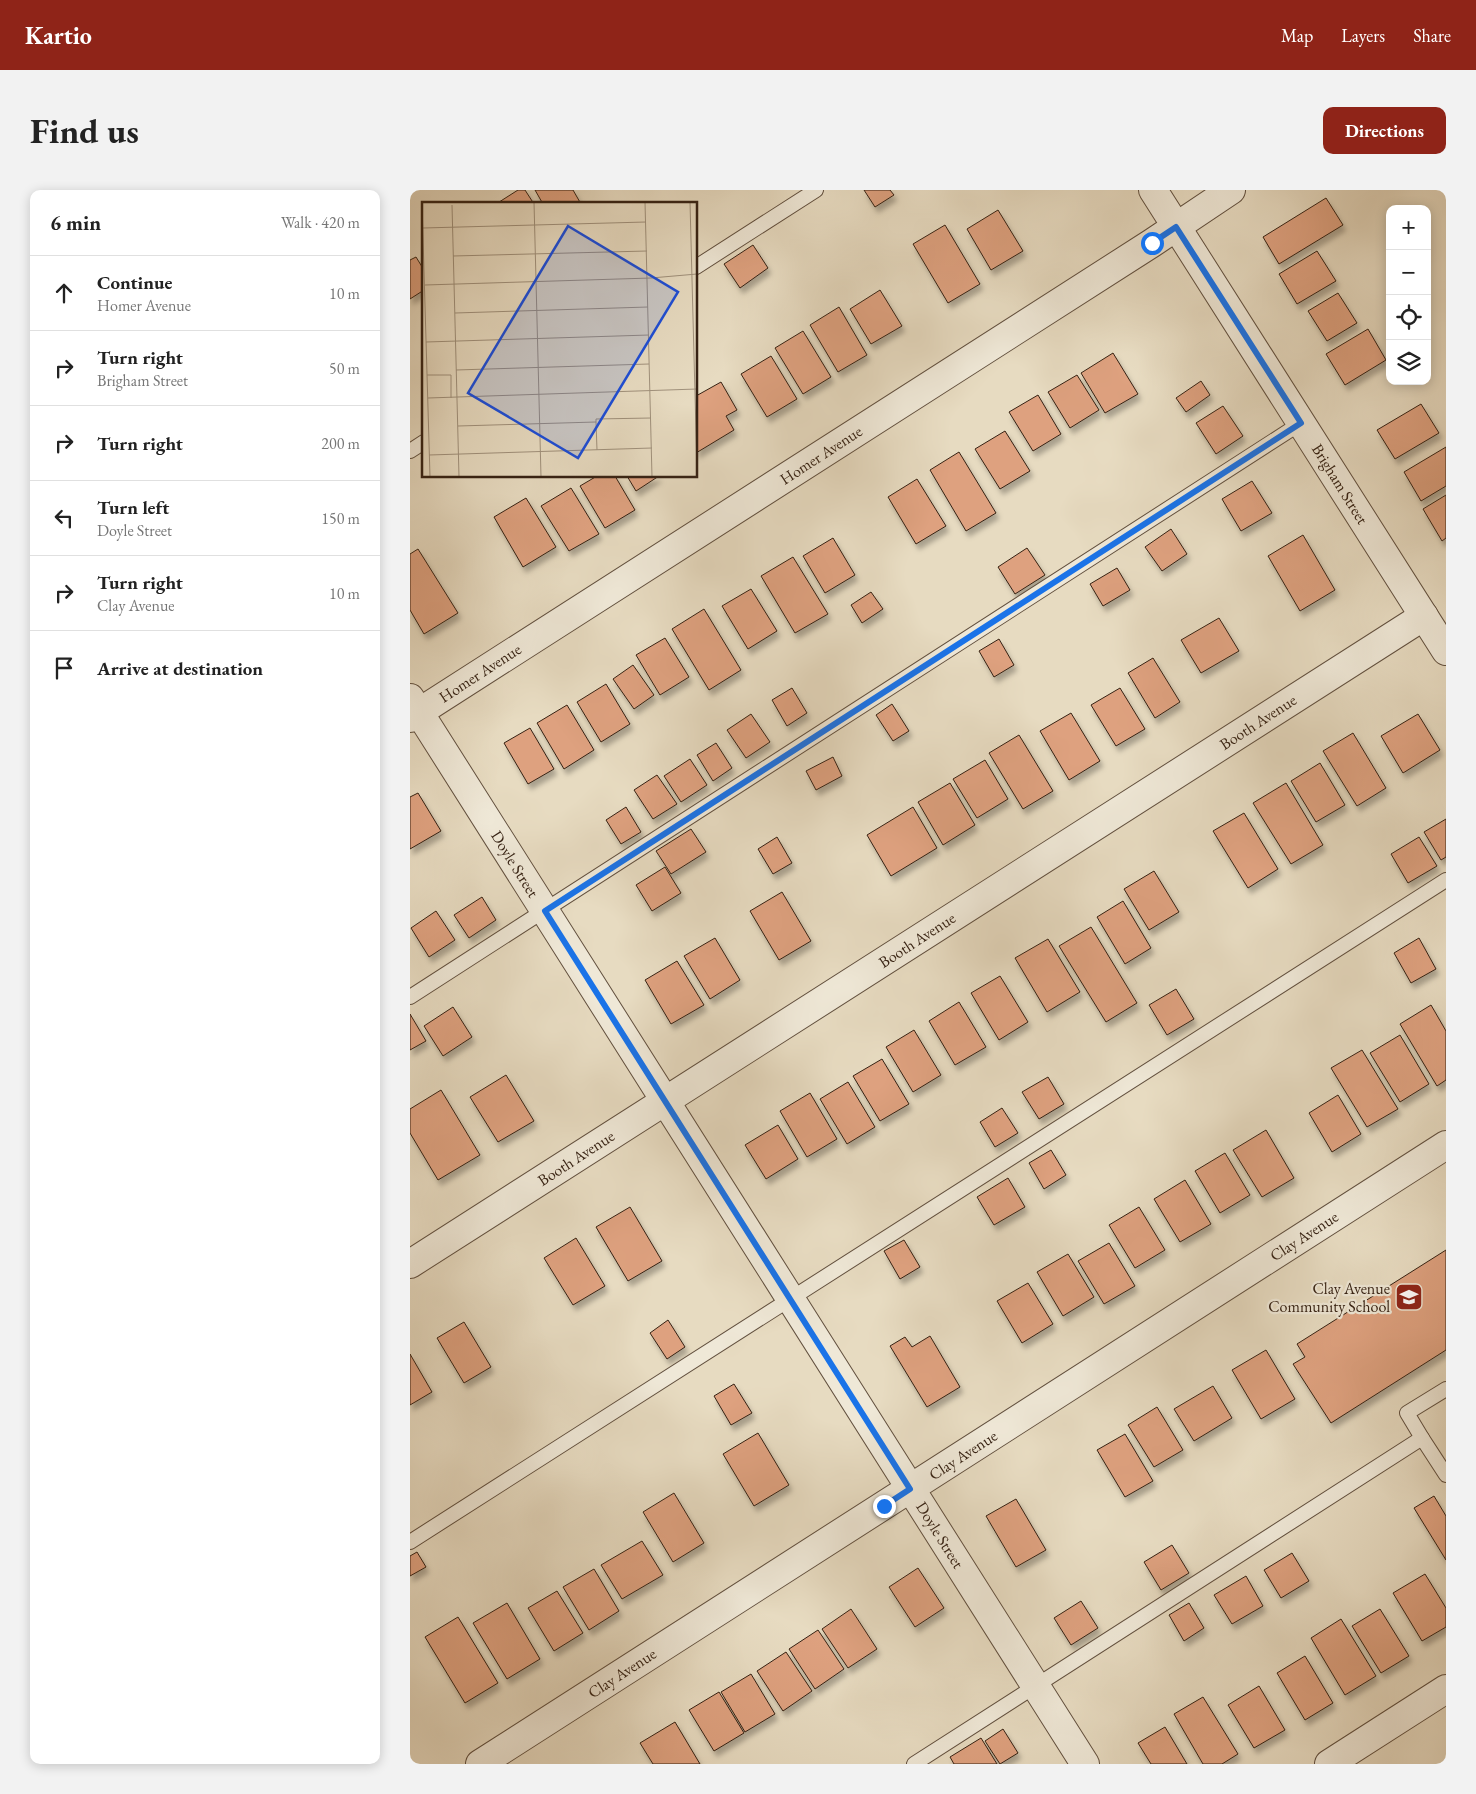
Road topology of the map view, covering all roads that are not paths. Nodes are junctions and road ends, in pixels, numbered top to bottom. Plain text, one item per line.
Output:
1 (816, 190) edge
2 (1153, 190) edge
3 (1230, 190) edge
4 (1176, 227) junction
5 (698, 266) edge
6 (1301, 423) junction
7 (422, 443) edge
8 (410, 450) edge
9 (1424, 616) junction
10 (1446, 651) edge
11 (413, 709) edge
12 (1446, 880) edge
13 (545, 911) junction
14 (410, 997) edge
15 (666, 1100) junction
16 (1446, 1145) edge
17 (410, 1264) edge
18 (791, 1299) junction
19 (1446, 1389) edge
20 (1422, 1438) junction
21 (1446, 1475) edge
22 (910, 1489) junction
23 (410, 1542) edge
24 (1035, 1686) junction
25 (1446, 1689) edge
26 (480, 1764) edge
27 (914, 1764) edge
28 (1085, 1764) edge
29 (1329, 1764) edge

1 - 5 lane
2 - 4 street, Brigham Street
3 - 4 street, Homer Avenue
4 - 6 street, Brigham Street
4 - 11 street, Homer Avenue
6 - 9 street, Brigham Street
6 - 13 lane
7 - 8 lane
9 - 10 street, Brigham Street
9 - 15 street, Booth Avenue
11 - 13 street, Doyle Street
12 - 18 lane
13 - 14 lane
13 - 15 street, Doyle Street
15 - 17 street, Booth Avenue
15 - 18 street, Doyle Street
16 - 22 street, Clay Avenue
18 - 22 street, Doyle Street
18 - 23 lane
19 - 20 lane
20 - 21 lane
20 - 24 lane
22 - 24 street, Doyle Street
22 - 26 street, Clay Avenue
24 - 27 lane
24 - 28 street, Doyle Street
25 - 29 street

